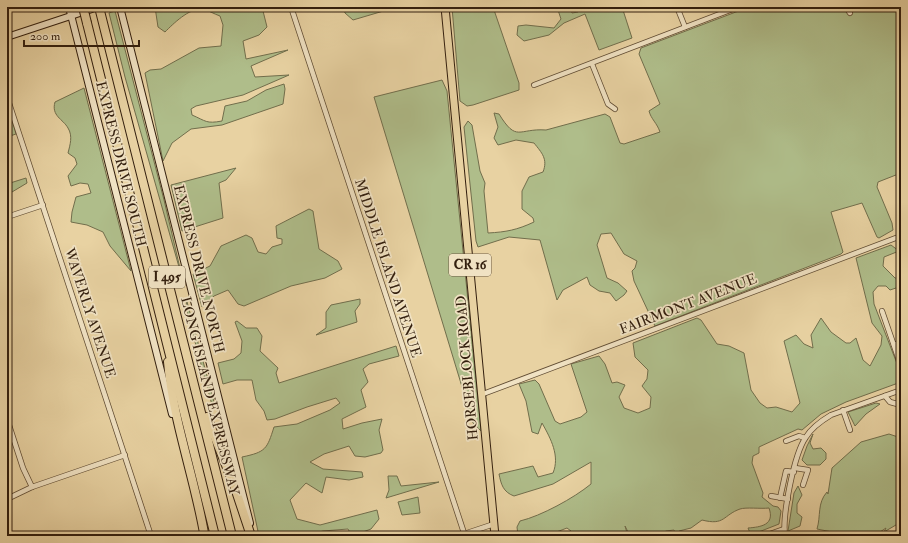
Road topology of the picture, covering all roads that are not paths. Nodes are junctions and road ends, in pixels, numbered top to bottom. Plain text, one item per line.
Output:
1 (69, 7) edge
2 (83, 7) edge
3 (99, 7) edge
4 (120, 7) edge
5 (291, 7) edge
6 (445, 7) edge
7 (677, 7) edge
8 (738, 7) edge
9 (846, 7) edge
10 (850, 13) dead end
11 (71, 16) junction
12 (685, 27) junction
13 (7, 37) edge
14 (592, 64) junction
15 (534, 85) dead end
16 (7, 97) edge
17 (615, 109) dead end
18 (43, 205) junction
19 (7, 217) edge
20 (901, 236) edge
21 (882, 311) dead end
22 (165, 335) junction
23 (901, 342) edge
24 (894, 345) junction
25 (188, 359) junction
26 (901, 366) edge
27 (901, 390) edge
28 (483, 394) junction
29 (885, 396) junction
30 (901, 405) edge
31 (843, 410) junction
32 (7, 419) edge
33 (850, 430) dead end
34 (805, 438) junction
35 (786, 441) dead end
36 (125, 456) junction
37 (795, 470) junction
38 (803, 485) dead end
39 (32, 487) junction
40 (771, 496) dead end
41 (780, 498) junction
42 (7, 499) edge
43 (788, 499) junction
44 (494, 524) junction
45 (784, 529) junction
46 (204, 535) edge
47 (465, 535) edge
48 (151, 536) edge
49 (215, 536) edge
50 (232, 536) edge
51 (252, 536) edge
52 (458, 536) edge
53 (495, 536) edge
54 (764, 536) edge
55 (785, 536) edge
56 (793, 536) edge
57 (802, 536) edge

1 - 11 main road, EXPRESS DRIVE SOUTH
2 - 22 highway, LONG ISLAND EXPRESSWAY / I 495, bridge
3 - 11 main road
3 - 25 highway, LONG ISLAND EXPRESSWAY / I 495
4 - 51 main road, EXPRESS DRIVE NORTH
5 - 47 street, MIDDLE ISLAND AVENUE
6 - 28 main road, HORSEBLOCK ROAD / CR 16
7 - 12 street
8 - 12 street
9 - 10 street
11 - 13 main road
11 - 46 main road, EXPRESS DRIVE SOUTH
12 - 14 street
14 - 15 street
14 - 17 street
16 - 18 street, WAVERLY AVENUE
18 - 19 street
18 - 36 street, WAVERLY AVENUE
20 - 28 street, FAIRMONT AVENUE
21 - 24 street
22 - 46 highway
22 - 49 highway, LONG ISLAND EXPRESSWAY / I 495
23 - 24 street
24 - 26 street
25 - 50 highway, LONG ISLAND EXPRESSWAY / I 495
25 - 51 highway
27 - 29 street
28 - 44 main road, HORSEBLOCK ROAD / CR 16
29 - 30 street
29 - 31 street
31 - 33 street
31 - 34 street
32 - 39 street
34 - 35 street
34 - 37 street
36 - 39 street
36 - 48 street, WAVERLY AVENUE
37 - 38 street
37 - 41 street
37 - 43 street
39 - 42 street
40 - 41 street
41 - 43 street
43 - 45 street
44 - 47 street
44 - 53 main road, HORSEBLOCK ROAD / CR 16
45 - 54 street
45 - 55 street
47 - 52 street
56 - 57 street

